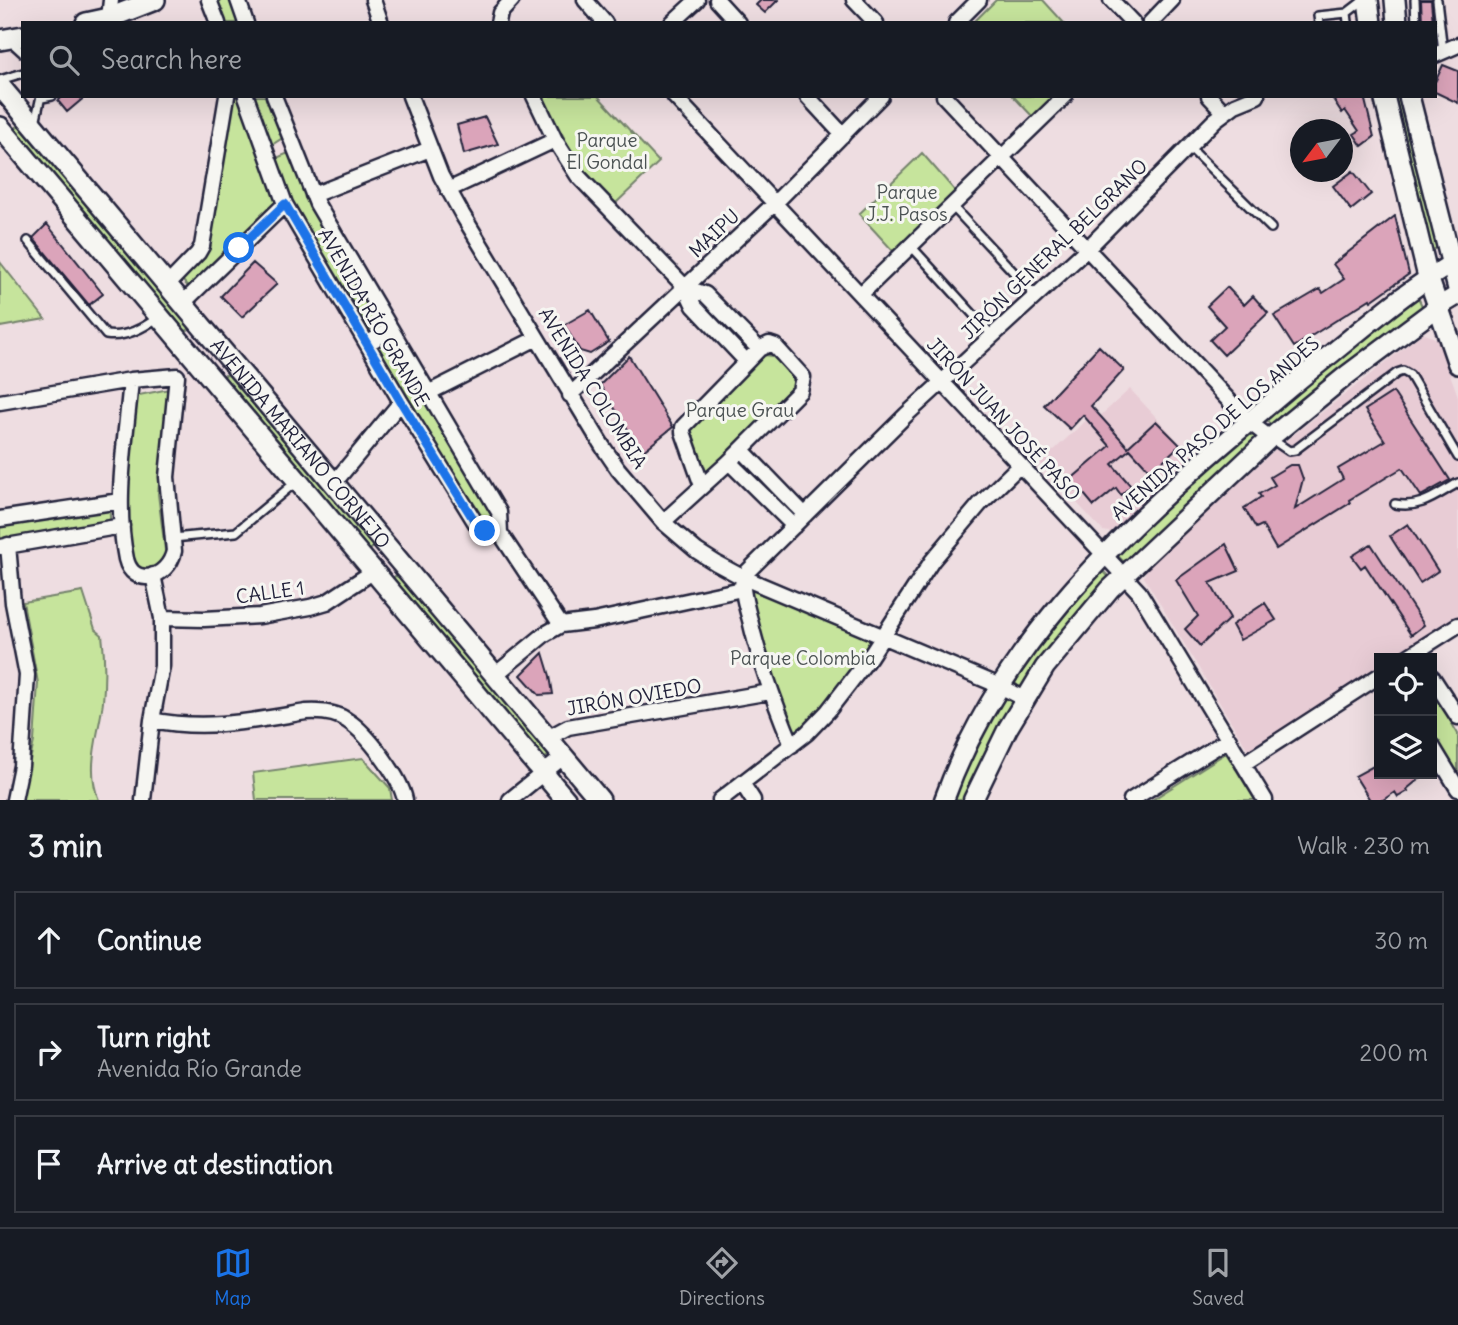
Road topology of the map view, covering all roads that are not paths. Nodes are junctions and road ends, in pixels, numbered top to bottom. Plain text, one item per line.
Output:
1 (155, 0) edge
2 (209, 0) edge
3 (237, 0) edge
4 (373, 0) edge
5 (512, 0) edge
6 (584, 0) edge
7 (697, 0) edge
8 (717, 0) edge
9 (854, 0) edge
10 (979, 0) edge
11 (1111, 0) edge
12 (1172, 0) edge
13 (1366, 0) edge
14 (1395, 0) edge
15 (1415, 0) edge
16 (1437, 0) edge
17 (110, 9) edge
18 (1347, 13) junction
19 (89, 21) edge
20 (217, 21) edge
21 (245, 21) edge
22 (380, 21) edge
23 (498, 21) edge
24 (604, 21) edge
25 (674, 21) edge
26 (736, 21) edge
27 (874, 21) edge
28 (958, 21) edge
29 (1131, 21) edge
30 (1152, 21) edge
31 (1319, 21) edge
32 (1348, 21) edge
33 (1371, 21) edge
34 (1397, 21) edge
35 (1416, 21) edge
36 (1438, 27) edge
37 (1458, 46) edge
38 (1439, 53) edge
39 (21, 74) edge
40 (0, 80) edge
41 (0, 86) edge
42 (40, 98) edge
43 (228, 98) edge
44 (247, 98) edge
45 (275, 98) edge
46 (411, 98) edge
47 (535, 98) edge
48 (676, 98) edge
49 (809, 98) edge
50 (879, 98) edge
51 (946, 98) edge
52 (1063, 98) edge
53 (1211, 98) edge
54 (1253, 98) edge
55 (1384, 98) edge
56 (1410, 98) edge
57 (1224, 112) junction
58 (29, 120) junction
59 (2, 129) edge
60 (843, 135) junction
61 (555, 140) junction
62 (292, 144) junction
63 (1188, 146) junction
64 (430, 149) junction
65 (267, 154) junction
66 (1002, 158) junction
67 (448, 190) junction
68 (313, 195) junction
69 (775, 203) junction
70 (285, 204) junction
71 (952, 206) junction
72 (1271, 228) dead end
73 (28, 240) dead end
74 (911, 246) junction
75 (1087, 249) junction
76 (1454, 262) edge
77 (1428, 277) junction
78 (167, 285) junction
79 (685, 287) junction
80 (1458, 289) edge
81 (862, 294) junction
82 (1035, 295) junction
83 (1458, 295) edge
84 (183, 303) junction
85 (1438, 307) junction
86 (159, 316) junction
87 (391, 329) junction
88 (207, 333) junction
89 (992, 335) junction
90 (537, 338) junction
91 (367, 344) junction
92 (759, 349) junction
93 (224, 353) junction
94 (1329, 355) junction
95 (196, 360) junction
96 (746, 361) junction
97 (1458, 364) edge
98 (177, 376) junction
99 (1347, 376) junction
100 (131, 380) junction
101 (942, 383) junction
102 (430, 392) junction
103 (570, 395) junction
104 (0, 402) edge
105 (401, 402) junction
106 (1249, 422) junction
107 (1270, 438) junction
108 (741, 450) junction
109 (1458, 457) edge
110 (729, 462) junction
111 (1020, 465) junction
112 (298, 481) junction
113 (334, 483) junction
114 (1458, 483) edge
115 (702, 486) junction
116 (120, 501) junction
117 (1395, 503) dead end
118 (805, 515) junction
119 (0, 519) edge
120 (663, 522) junction
121 (122, 526) junction
122 (794, 526) junction
123 (500, 533) junction
124 (173, 538) junction
125 (4, 546) edge
126 (392, 552) junction
127 (1104, 553) junction
128 (372, 569) junction
129 (153, 575) junction
130 (1124, 575) junction
131 (742, 583) junction
132 (162, 618) junction
133 (561, 625) junction
134 (1458, 625) edge
135 (884, 636) junction
136 (1414, 653) edge
137 (495, 675) junction
138 (1374, 679) edge
139 (1437, 685) edge
140 (1000, 686) junction
141 (770, 692) junction
142 (1025, 699) junction
143 (1458, 717) edge
144 (152, 720) junction
145 (548, 738) junction
146 (1228, 739) junction
147 (792, 745) junction
148 (1437, 754) edge
149 (564, 757) junction
150 (1244, 764) junction
151 (544, 773) junction
152 (742, 783) junction
153 (1458, 789) edge
154 (14, 800) edge
155 (143, 800) edge
156 (405, 800) edge
157 (510, 800) edge
158 (566, 800) edge
159 (600, 800) edge
160 (720, 800) edge
161 (752, 800) edge
162 (944, 800) edge
163 (973, 800) edge
164 (1131, 800) edge
165 (1265, 800) edge

1 - 17 main road
2 - 20 street
3 - 21 street
4 - 22 street
5 - 23 street
6 - 24 street
7 - 25 street
8 - 26 street
9 - 27 street
10 - 28 street
11 - 29 street
12 - 30 street
13 - 18 lane
13 - 33 main road
14 - 34 main road
15 - 35 lane
16 - 36 lane
17 - 19 main road
18 - 31 lane
18 - 32 lane
36 - 38 lane
37 - 38 street
39 - 40 lane
41 - 58 main road, AVENIDA MARIANO CORNEJO
42 - 58 lane
43 - 78 street
44 - 65 street, AVENIDA RÍO GRANDE
45 - 62 street, AVENIDA RÍO GRANDE
46 - 64 street, AVENIDA COLOMBIA
47 - 61 street
48 - 69 street, JIRÓN JUAN JOSÉ PASO
49 - 60 street
50 - 60 street, MAIPU
51 - 66 street
52 - 66 street
53 - 57 street
54 - 57 street, JIRÓN GENERAL BELGRANO
55 - 77 main road
56 - 76 main road
57 - 63 street, JIRÓN GENERAL BELGRANO
58 - 59 main road
58 - 78 main road, AVENIDA MARIANO CORNEJO
59 - 86 main road, AVENIDA MARIANO CORNEJO
60 - 69 street, MAIPU
61 - 67 street
61 - 79 street
62 - 65 street
62 - 68 street, AVENIDA RÍO GRANDE
63 - 72 lane
63 - 75 street, JIRÓN GENERAL BELGRANO
64 - 67 street, AVENIDA COLOMBIA
64 - 68 street
65 - 70 street, AVENIDA RÍO GRANDE
66 - 71 street
66 - 75 street
67 - 90 street, AVENIDA COLOMBIA
68 - 87 street, AVENIDA RÍO GRANDE
69 - 79 street, MAIPU
69 - 81 street, JIRÓN JUAN JOSÉ PASO
70 - 84 street
70 - 91 street, AVENIDA RÍO GRANDE
71 - 74 street
71 - 82 lane
73 - 86 lane
74 - 81 street
74 - 89 lane
75 - 82 street, JIRÓN GENERAL BELGRANO
75 - 106 street
76 - 77 street, AVENIDA PASO DE LOS ANDES
76 - 80 main road
77 - 85 main road
77 - 94 street, AVENIDA PASO DE LOS ANDES
78 - 84 main road, AVENIDA MARIANO CORNEJO
79 - 92 street
79 - 96 street
79 - 103 street, MAIPU
81 - 101 street, JIRÓN JUAN JOSÉ PASO
82 - 89 street, JIRÓN GENERAL BELGRANO
83 - 85 street
84 - 88 main road, AVENIDA MARIANO CORNEJO
85 - 97 main road
85 - 99 street
86 - 95 main road, AVENIDA MARIANO CORNEJO
87 - 91 street
87 - 102 street, AVENIDA RÍO GRANDE
88 - 93 main road, AVENIDA MARIANO CORNEJO
88 - 95 main road
89 - 101 street, JIRÓN GENERAL BELGRANO
90 - 102 street
90 - 103 street, AVENIDA COLOMBIA
91 - 105 street, AVENIDA RÍO GRANDE
92 - 96 street
92 - 108 street
93 - 95 main road
93 - 113 main road, AVENIDA MARIANO CORNEJO
94 - 99 street
94 - 106 street, AVENIDA PASO DE LOS ANDES
95 - 98 street
95 - 112 main road, AVENIDA MARIANO CORNEJO
96 - 115 street
98 - 100 street
98 - 124 street
99 - 107 street
100 - 104 street
100 - 116 street
101 - 111 street, JIRÓN JUAN JOSÉ PASO
101 - 118 street, JIRÓN GENERAL BELGRANO
102 - 123 street, AVENIDA RÍO GRANDE
103 - 120 street, AVENIDA COLOMBIA
105 - 113 street
105 - 123 street, AVENIDA RÍO GRANDE
106 - 107 street
106 - 127 street, AVENIDA PASO DE LOS ANDES
107 - 109 lane
107 - 130 street
108 - 110 street
108 - 118 street
110 - 115 street
110 - 122 street
111 - 127 street, JIRÓN JUAN JOSÉ PASO
111 - 135 street
112 - 124 lane
112 - 128 main road, AVENIDA MARIANO CORNEJO
113 - 126 main road, AVENIDA MARIANO CORNEJO
114 - 117 lane
115 - 120 street
116 - 119 street
116 - 121 street
118 - 122 street, JIRÓN GENERAL BELGRANO
120 - 131 street, AVENIDA COLOMBIA
121 - 125 street
121 - 129 street
122 - 131 street, JIRÓN GENERAL BELGRANO
123 - 133 street, AVENIDA RÍO GRANDE
124 - 129 street
125 - 154 street
126 - 128 main road
126 - 137 main road, AVENIDA MARIANO CORNEJO
127 - 130 street, JIRÓN JUAN JOSÉ PASO
127 - 140 street, AVENIDA PASO DE LOS ANDES
128 - 132 street, CALLE 1
128 - 151 main road, AVENIDA MARIANO CORNEJO
129 - 132 street
130 - 142 street
130 - 146 street, JIRÓN JUAN JOSÉ PASO
131 - 133 street
131 - 135 street, AVENIDA COLOMBIA
131 - 141 street
132 - 144 street
133 - 137 street
134 - 136 street
135 - 140 street, AVENIDA COLOMBIA
135 - 147 street
137 - 145 main road, AVENIDA MARIANO CORNEJO
138 - 150 street
139 - 143 street
140 - 142 street, AVENIDA COLOMBIA
140 - 162 street, AVENIDA PASO DE LOS ANDES
141 - 145 street, JIRÓN OVIEDO
141 - 147 street
142 - 163 street
144 - 155 street
144 - 156 street
145 - 149 main road, AVENIDA MARIANO CORNEJO
146 - 150 street, JIRÓN JUAN JOSÉ PASO
146 - 164 street
147 - 152 street
148 - 153 street
149 - 151 street
149 - 159 main road, AVENIDA MARIANO CORNEJO
150 - 165 street, JIRÓN JUAN JOSÉ PASO
151 - 157 street
151 - 158 main road, AVENIDA MARIANO CORNEJO
152 - 160 street
152 - 161 street

